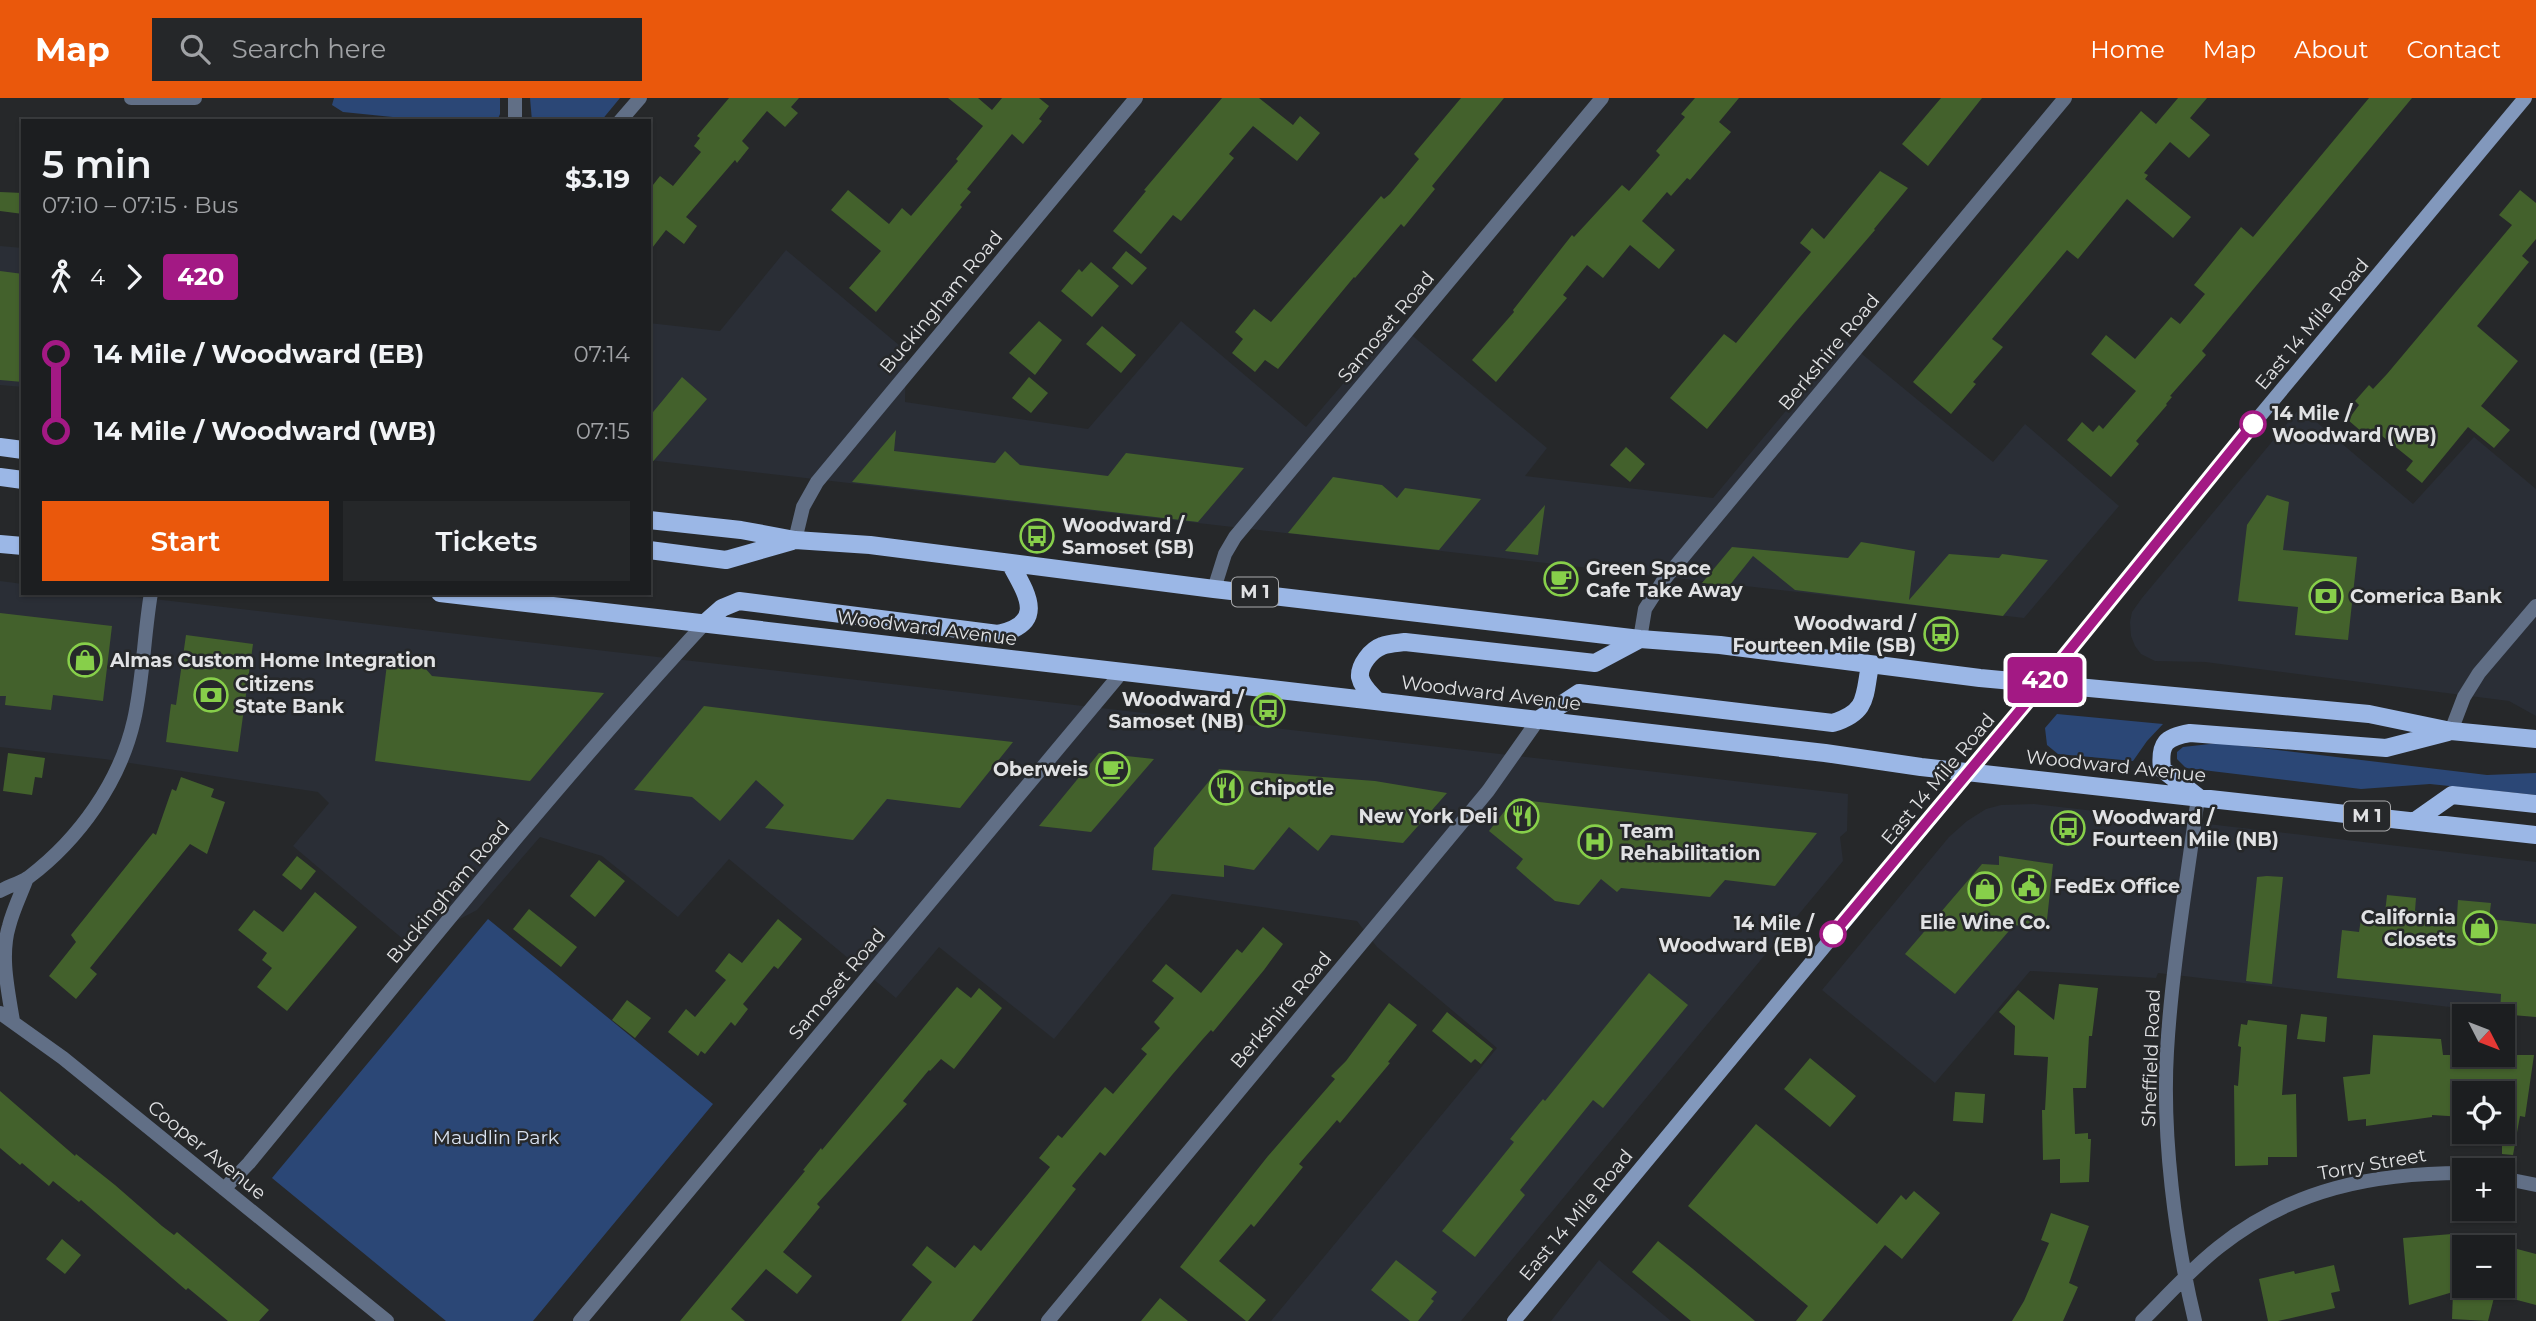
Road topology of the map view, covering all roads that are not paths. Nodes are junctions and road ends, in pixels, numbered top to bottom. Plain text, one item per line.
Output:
1 (131, 98) edge
2 (195, 98) edge
3 (515, 98) edge
4 (640, 98) edge
5 (1136, 98) edge
6 (1602, 98) edge
7 (2065, 98) edge
8 (2525, 98) edge
9 (515, 119) edge
10 (622, 119) edge
11 (0, 447) edge
12 (21, 450) edge
13 (0, 477) edge
14 (21, 480) edge
15 (651, 520) edge
16 (796, 540) junction
17 (0, 544) edge
18 (21, 546) edge
19 (651, 550) edge
20 (1010, 563) junction
21 (1214, 589) junction
22 (151, 595) edge
23 (458, 595) edge
24 (598, 595) edge
25 (2536, 606) edge
26 (610, 612) junction
27 (705, 623) junction
28 (1640, 639) junction
29 (1870, 665) junction
30 (1122, 671) junction
31 (2042, 684) junction
32 (1377, 701) junction
33 (1538, 720) junction
34 (2451, 731) junction
35 (2536, 739) edge
36 (1969, 771) junction
37 (2198, 797) junction
38 (2536, 804) edge
39 (2415, 821) junction
40 (2536, 835) edge
41 (27, 878) junction
42 (0, 891) edge
43 (0, 1013) edge
44 (13, 1021) junction
45 (2452, 1173) edge
46 (2515, 1181) edge
47 (2536, 1185) edge
48 (224, 1189) junction
49 (2186, 1275) junction
50 (387, 1321) edge
51 (580, 1321) edge
52 (1048, 1321) edge
53 (1514, 1321) edge
54 (2142, 1321) edge
55 (2195, 1321) edge

1 - 2 street
3 - 9 street
4 - 10 street
5 - 16 street, Buckingham Road
6 - 21 street, Samoset Road
7 - 28 street, Berkshire Road
8 - 31 main road, East 14 Mile Road
11 - 12 main road
13 - 14 main road
15 - 16 main road, M 1
16 - 19 main road
16 - 20 main road, M 1
17 - 18 main road
20 - 21 main road, M 1
20 - 27 main road
21 - 28 main road, M 1
22 - 41 street
23 - 26 main road, Woodward Avenue / M 1
24 - 26 main road
25 - 34 street
26 - 27 main road, Woodward Avenue / M 1
27 - 30 main road, Woodward Avenue / M 1
27 - 48 street, Buckingham Road
28 - 29 main road, M 1
28 - 32 main road
29 - 31 main road, M 1
29 - 33 main road
30 - 32 main road, Woodward Avenue / M 1
30 - 51 street, Samoset Road
31 - 34 main road, M 1
31 - 36 main road, East 14 Mile Road
32 - 33 main road, Woodward Avenue / M 1
33 - 36 main road, Woodward Avenue / M 1
33 - 52 street, Berkshire Road
34 - 35 main road, M 1
34 - 37 main road
36 - 37 main road, Woodward Avenue / M 1
36 - 53 main road, East 14 Mile Road
37 - 39 main road, Woodward Avenue / M 1
37 - 49 street, Sheffield Road
38 - 39 main road
39 - 40 main road, Woodward Avenue / M 1
41 - 42 street
41 - 44 street
43 - 44 street, Cooper Avenue
44 - 48 street, Cooper Avenue
45 - 49 street, Torry Street
46 - 47 street
48 - 50 street, Cooper Avenue
49 - 54 street, Torry Street
49 - 55 street, Sheffield Road

